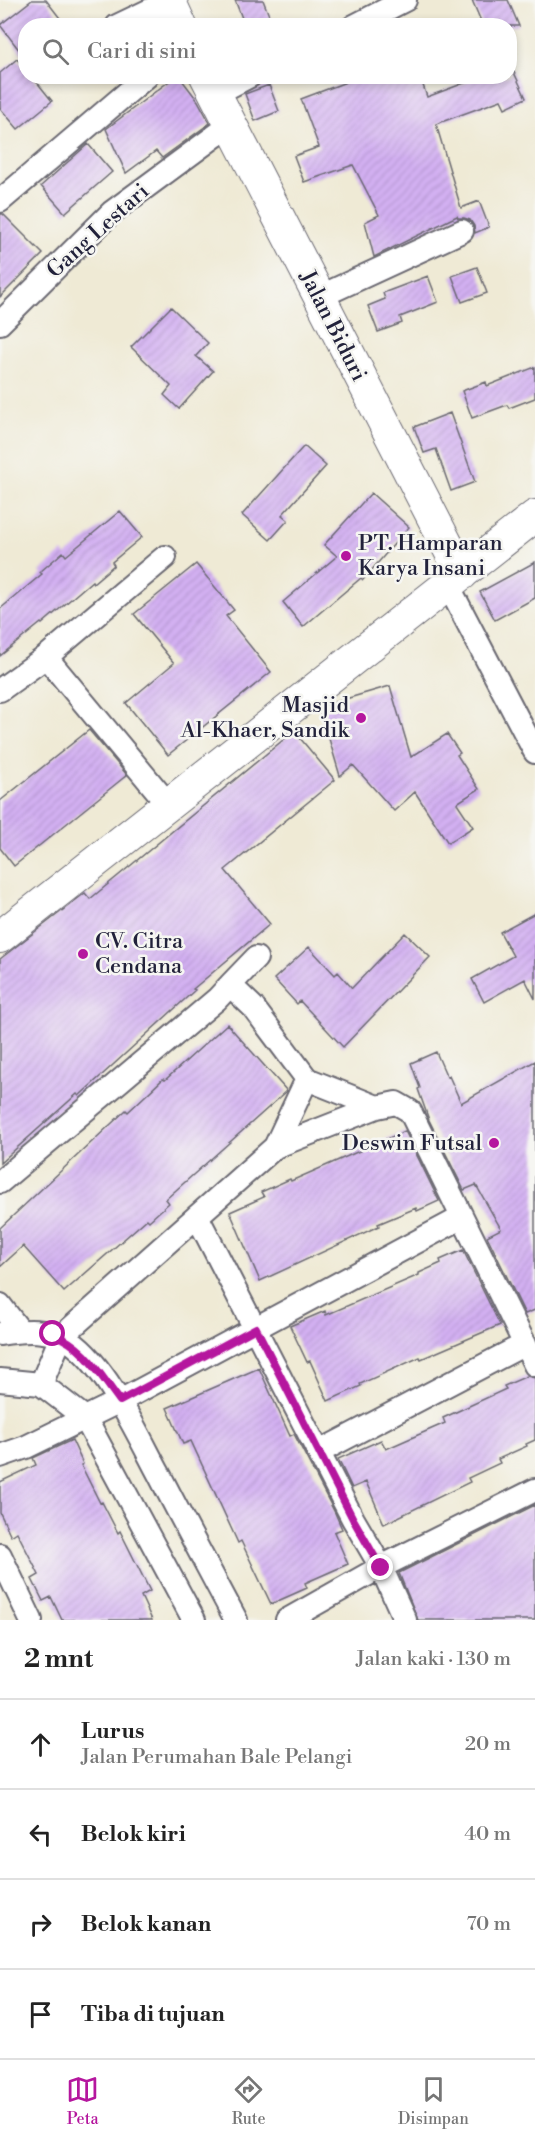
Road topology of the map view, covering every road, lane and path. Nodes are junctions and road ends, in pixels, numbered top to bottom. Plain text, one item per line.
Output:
1 (405, 0) edge
2 (173, 9) edge
3 (143, 18) edge
4 (370, 18) edge
5 (138, 84) edge
6 (210, 85) edge
7 (230, 125) junction
8 (0, 201) edge
9 (462, 231) dead end
10 (319, 297) junction
11 (0, 323) edge
12 (535, 516) edge
13 (165, 557) dead end
14 (455, 580) junction
15 (46, 657) junction
16 (0, 690) edge
17 (535, 752) edge
18 (168, 804) junction
19 (0, 937) edge
20 (256, 958) dead end
21 (230, 985) junction
22 (307, 1079) junction
23 (377, 1107) junction
24 (275, 1147) junction
25 (0, 1182) edge
26 (197, 1216) junction
27 (462, 1218) junction
28 (0, 1305) edge
29 (256, 1328) junction
30 (10, 1332) edge
31 (61, 1337) junction
32 (525, 1344) junction
33 (535, 1365) edge
34 (0, 1380) edge
35 (41, 1384) junction
36 (120, 1401) junction
37 (85, 1418) junction
38 (319, 1452) junction
39 (0, 1456) edge
40 (535, 1490) edge
41 (0, 1556) edge
42 (381, 1568) junction
43 (31, 1620) edge
44 (194, 1620) edge
45 (236, 1620) edge
46 (287, 1620) edge
47 (405, 1620) edge

1 - 4 street
2 - 3 street
5 - 8 street
6 - 7 main road, Jalan Biduri
7 - 10 main road, Jalan Biduri
7 - 11 street, Gang Lestari
9 - 10 street
10 - 14 main road, Jalan Biduri
12 - 14 main road
13 - 15 street
14 - 17 street
14 - 18 main road
15 - 16 street
15 - 18 street
18 - 19 main road
20 - 21 street
21 - 22 street
21 - 25 street
22 - 23 street
22 - 24 street
23 - 24 street
23 - 27 street
24 - 26 street
26 - 29 street
26 - 31 street
27 - 29 street
27 - 32 street
28 - 30 street
29 - 36 street
29 - 38 street
30 - 31 street
31 - 35 street
31 - 36 street
32 - 33 street
32 - 38 street
34 - 35 street
35 - 37 street
36 - 37 street
36 - 45 street
37 - 39 street
37 - 44 street
38 - 42 street
40 - 42 street
41 - 43 street
42 - 46 street
42 - 47 street

